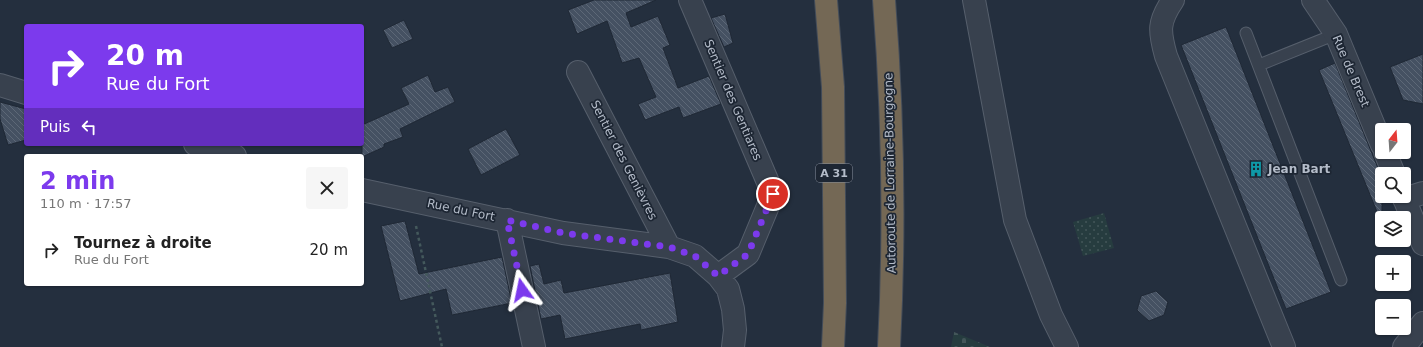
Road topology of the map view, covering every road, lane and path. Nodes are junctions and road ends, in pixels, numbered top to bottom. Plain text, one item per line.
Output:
1 (690, 0) edge
2 (826, 0) edge
3 (884, 0) edge
4 (974, 0) edge
5 (1173, 0) edge
6 (1313, 0) edge
7 (1246, 33) dead end
8 (1336, 34) junction
9 (1259, 65) junction
10 (578, 72) dead end
11 (0, 85) edge
12 (24, 92) edge
13 (1375, 128) edge
14 (202, 146) edge
15 (228, 154) edge
16 (364, 190) edge
17 (411, 200) junction
18 (1411, 200) edge
19 (507, 220) junction
20 (1423, 244) edge
21 (669, 247) junction
22 (718, 276) junction
23 (1341, 280) dead end
24 (1423, 323) edge
25 (442, 347) edge
26 (534, 347) edge
27 (733, 347) edge
28 (833, 347) edge
29 (889, 347) edge
30 (1067, 347) edge
31 (1284, 347) edge
32 (1404, 347) edge

1 - 22 street, Sentier des Gentiares
2 - 28 highway, A 31
3 - 29 highway, Autoroute de Lorraine-Bourgogne
4 - 30 street
5 - 31 street
6 - 8 street, Rue de Brest
7 - 9 lane
8 - 9 lane
8 - 13 street, Rue de Brest
9 - 23 lane
10 - 21 street, Sentier des Genièvres
11 - 12 street
14 - 15 street
16 - 17 street, Rue du Fort
17 - 19 street, Rue du Fort
17 - 25 path
18 - 20 street
19 - 21 street, Rue du Fort
19 - 26 street
21 - 22 street, Rue du Fort
22 - 27 street, Rue du Fort
24 - 32 street

